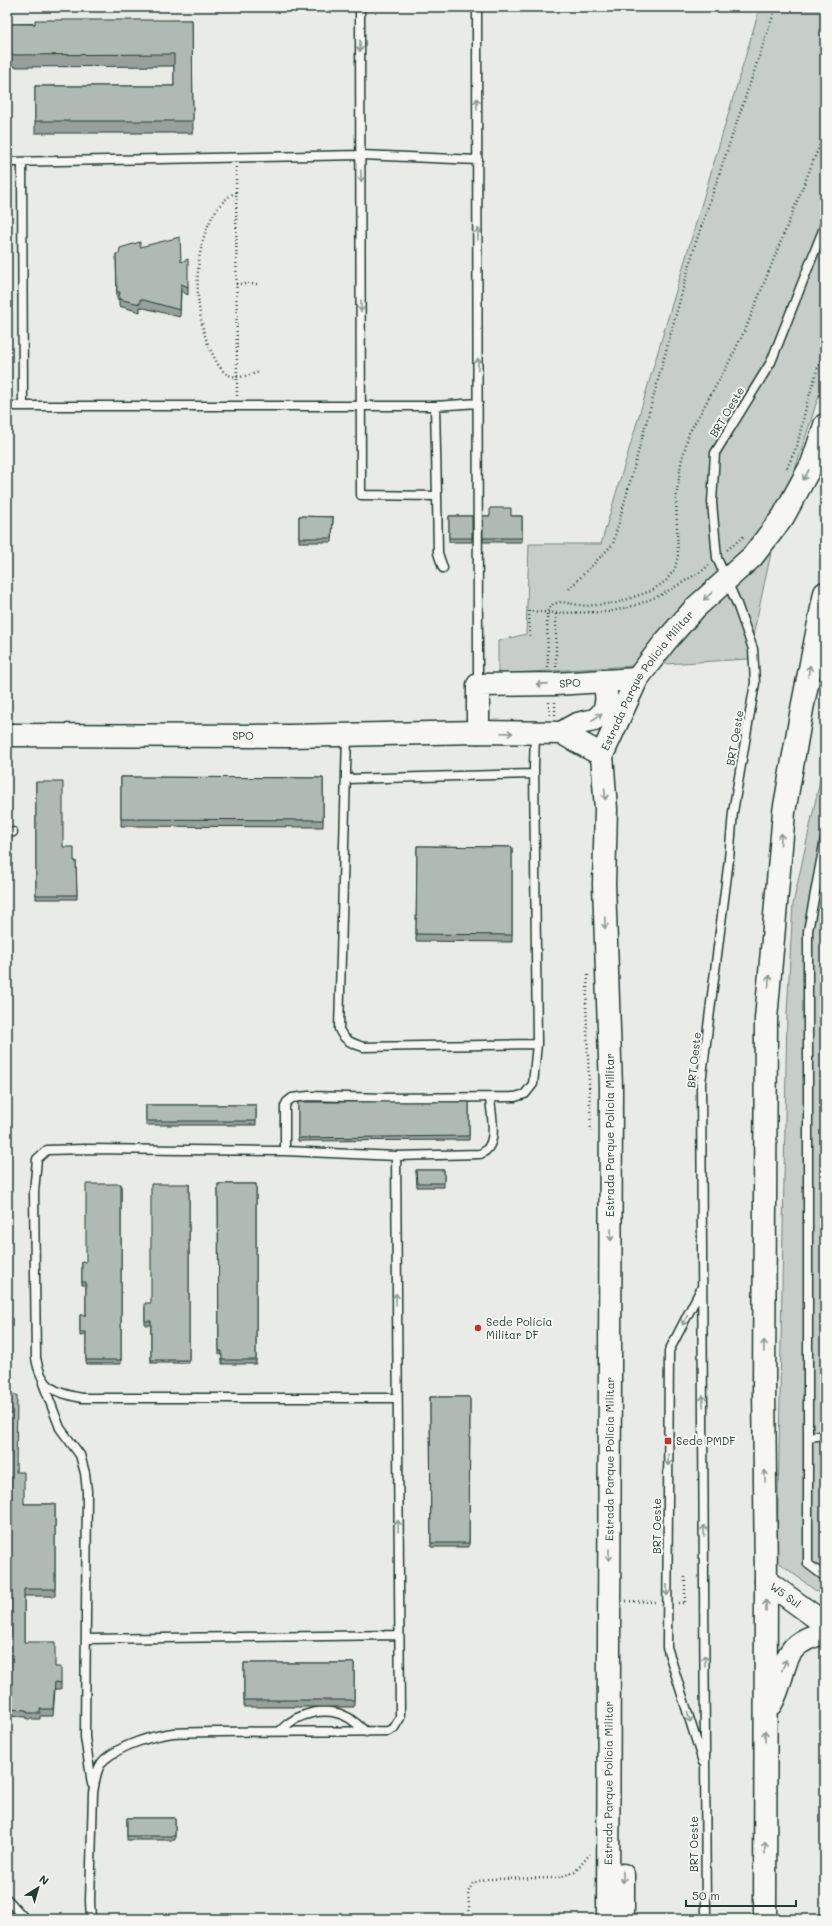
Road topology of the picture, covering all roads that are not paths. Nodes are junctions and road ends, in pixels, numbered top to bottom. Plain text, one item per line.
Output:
1 (360, 7) edge
2 (477, 7) edge
3 (361, 155) junction
4 (478, 160) junction
5 (7, 162) edge
6 (22, 162) junction
7 (825, 225) edge
8 (478, 403) junction
9 (362, 405) junction
10 (7, 406) edge
11 (23, 406) junction
12 (435, 406) junction
13 (825, 425) edge
14 (437, 496) junction
15 (443, 568) dead end
16 (727, 580) junction
17 (825, 593) edge
18 (637, 679) junction
19 (603, 681) junction
20 (478, 685) junction
21 (478, 732) junction
22 (562, 733) junction
23 (535, 734) junction
24 (7, 735) edge
25 (347, 735) junction
26 (602, 755) junction
27 (534, 774) junction
28 (346, 779) junction
29 (825, 839) edge
30 (537, 1044) junction
31 (490, 1098) junction
32 (285, 1151) junction
33 (396, 1156) junction
34 (702, 1285) junction
35 (42, 1378) junction
36 (396, 1398) junction
37 (808, 1436) junction
38 (825, 1436) edge
39 (825, 1577) edge
40 (766, 1581) junction
41 (825, 1624) edge
42 (825, 1633) edge
43 (399, 1635) junction
44 (86, 1639) junction
45 (609, 1658) junction
46 (765, 1714) junction
47 (281, 1730) junction
48 (366, 1732) junction
49 (705, 1770) junction
50 (93, 1793) junction
51 (7, 1899) edge
52 (90, 1901) junction
53 (26, 1919) edge
54 (87, 1919) edge
55 (91, 1919) edge
56 (608, 1919) edge
57 (623, 1919) edge
58 (706, 1919) edge
59 (765, 1919) edge

1 -> 3 lane
4 -> 2 lane
3 - 4 lane
3 - 6 lane
3 -> 9 lane
8 -> 4 lane
5 - 6 lane
6 - 11 lane
7 - 16 lane, BRT Oeste
8 - 12 lane
8 - 20 lane
9 - 11 lane
9 - 12 lane
9 - 14 lane
10 - 11 lane
12 - 14 lane
13 -> 16 main road, Estrada Parque Polícia Militar
14 - 15 lane
16 -> 18 main road, Estrada Parque Polícia Militar
16 - 34 lane, BRT Oeste
40 -> 17 main road
18 - 19 main road, SPO
18 - 26 main road, Estrada Parque Polícia Militar
19 -> 20 main road, SPO
22 -> 19 main road
20 - 21 main road
21 -> 23 main road, SPO
21 - 25 main road, SPO
22 - 23 main road, SPO
22 - 26 main road
23 - 27 lane
24 - 25 main road, SPO
25 - 28 lane
26 -> 45 main road, Estrada Parque Polícia Militar
27 - 28 lane
27 - 30 lane
28 - 30 lane
29 - 37 lane
30 - 31 lane
31 - 32 lane
31 - 33 lane
32 - 33 lane
32 - 35 lane
36 -> 33 lane
49 -> 34 lane, BRT Oeste
34 -> 49 lane, BRT Oeste
35 - 36 lane
35 - 44 lane
43 -> 36 lane
37 - 38 lane
37 - 39 lane
40 - 41 main road, W5 Sul
46 -> 40 main road
46 -> 42 main road
43 - 44 lane
43 - 48 lane
44 - 50 lane
45 - 56 main road, Estrada Parque Polícia Militar
45 -> 57 main road
59 -> 46 main road
47 - 48 lane
47 - 48 lane
47 - 50 lane
49 - 58 lane, BRT Oeste
50 - 52 lane
51 - 53 lane
52 - 54 lane
52 - 55 lane

